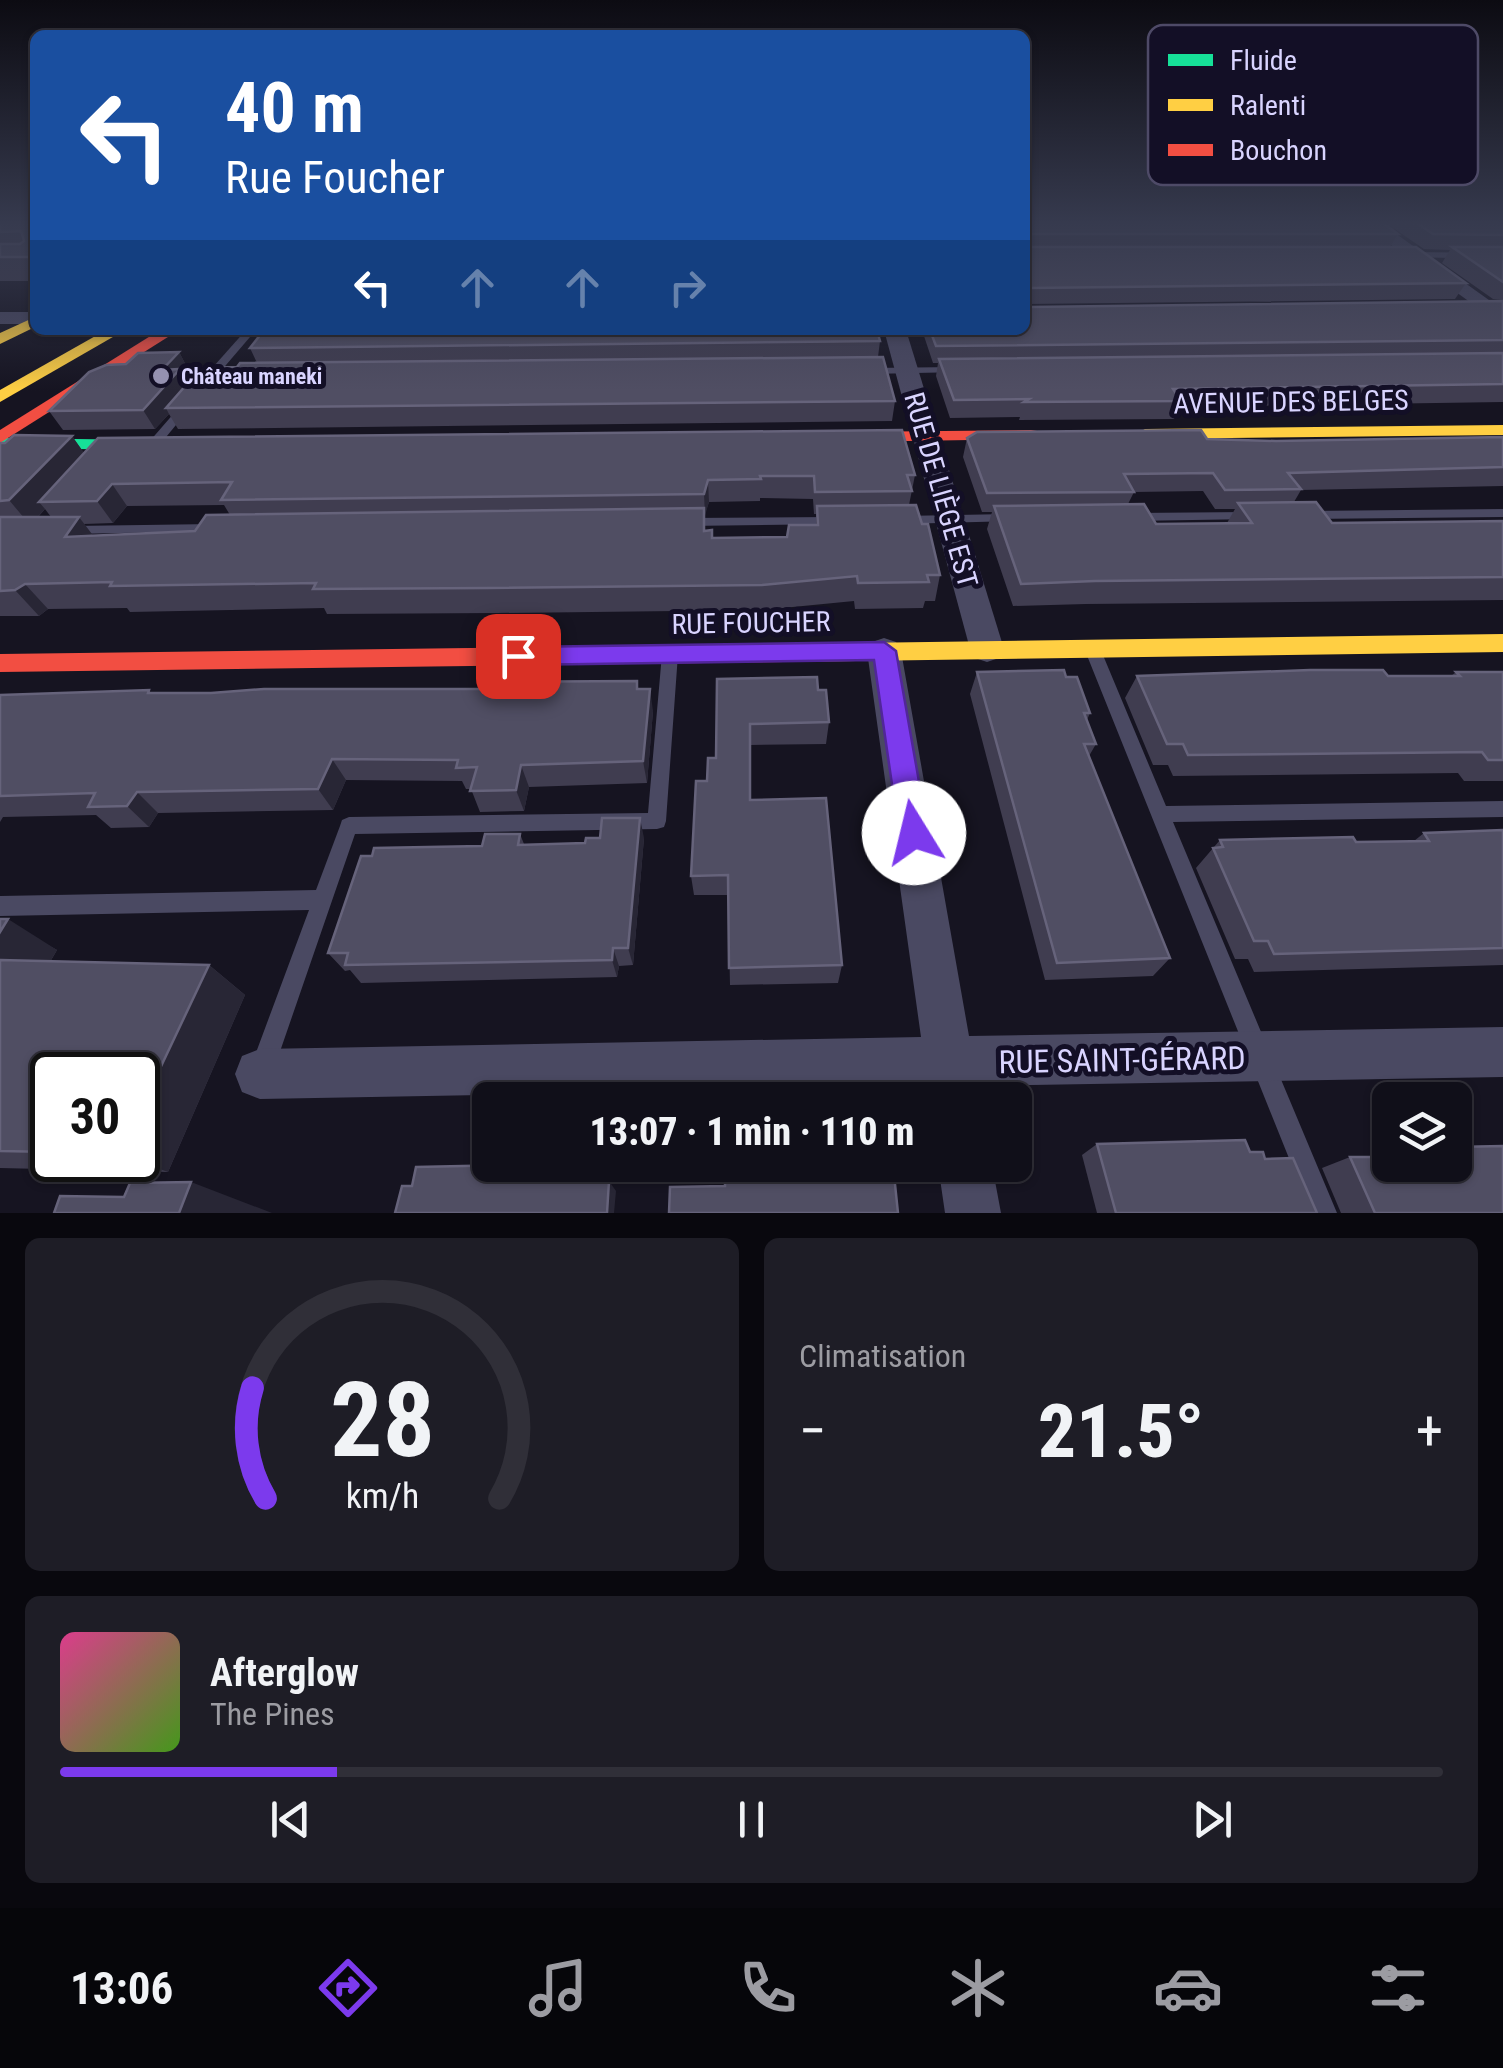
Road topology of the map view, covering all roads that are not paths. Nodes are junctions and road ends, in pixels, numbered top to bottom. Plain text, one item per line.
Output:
1 (1446, 278) edge
2 (1450, 310) edge
3 (1498, 313) edge
4 (0, 318) edge
5 (30, 320) edge
6 (30, 323) edge
7 (65, 335) edge
8 (108, 335) edge
9 (163, 335) edge
10 (246, 335) edge
11 (897, 335) edge
12 (0, 339) edge
13 (0, 370) edge
14 (907, 370) junction
15 (980, 370) edge
16 (860, 371) edge
17 (210, 376) junction
18 (230, 376) edge
19 (200, 388) edge
20 (0, 398) edge
21 (190, 400) edge
22 (1503, 430) edge
23 (1117, 434) edge
24 (1059, 435) edge
25 (925, 436) junction
26 (824, 437) edge
27 (0, 441) edge
28 (193, 444) edge
29 (153, 445) junction
30 (1503, 513) edge
31 (1290, 515) edge
32 (1271, 516) edge
33 (1116, 517) edge
34 (1020, 518) edge
35 (950, 519) junction
36 (842, 520) edge
37 (891, 520) edge
38 (664, 523) edge
39 (226, 528) edge
40 (59, 530) edge
41 (1503, 643) edge
42 (1092, 648) junction
43 (986, 650) junction
44 (884, 651) junction
45 (670, 654) junction
46 (0, 664) edge
47 (1503, 809) edge
48 (1161, 814) junction
49 (323, 900) junction
50 (0, 906) edge
51 (1503, 1052) edge
52 (1260, 1057) junction
53 (260, 1074) joint
54 (952, 1082) edge
55 (968, 1182) edge
56 (973, 1213) edge
57 (1324, 1213) edge

1 - 3 street
2 - 3 street
4 - 5 street
6 - 12 main road
7 - 13 main road
8 - 20 main road
9 - 27 main road
10 - 17 lane
11 - 14 street, RUE DE LIÈGE EST
14 - 15 lane
14 - 16 lane
14 - 25 street, RUE DE LIÈGE EST
17 - 18 lane
17 - 19 lane
21 - 29 lane
22 - 23 main road, AVENUE DES BELGES
24 - 25 main road
25 - 26 main road
25 - 35 street, RUE DE LIÈGE EST
27 - 29 main road
28 - 29 main road
30 - 31 lane
32 - 33 lane
34 - 35 lane
35 - 37 lane
35 - 43 street, RUE DE LIÈGE EST
36 - 38 lane
39 - 40 lane
41 - 42 main road, RUE FOUCHER
42 - 43 main road, RUE FOUCHER
42 - 48 lane
43 - 44 main road, RUE FOUCHER
44 - 45 main road, RUE FOUCHER
44 - 54 street
45 - 46 main road, RUE FOUCHER
45 - 49 lane
47 - 48 lane
48 - 52 lane
49 - 50 lane
49 - 53 lane
51 - 52 street, RUE SAINT-GÉRARD
52 - 54 street, RUE SAINT-GÉRARD
52 - 57 lane
53 - 54 street, RUE SAINT-GÉRARD
55 - 56 street

